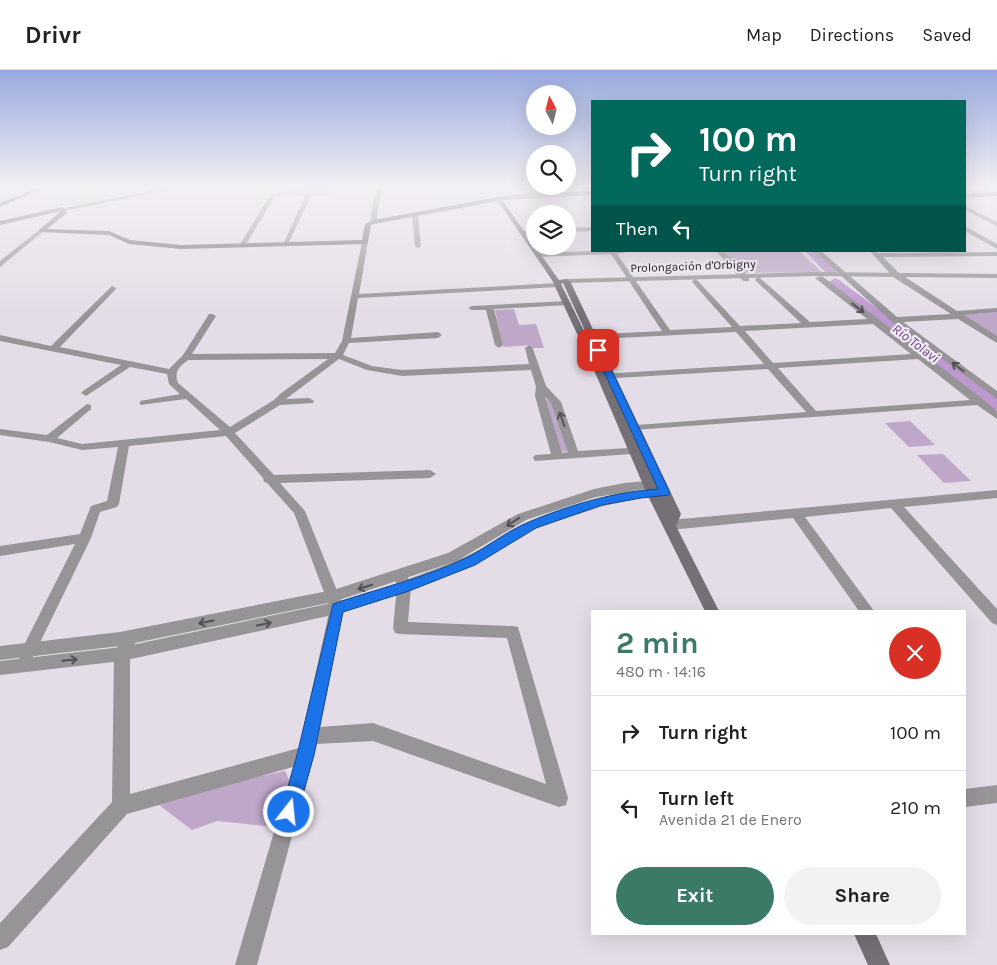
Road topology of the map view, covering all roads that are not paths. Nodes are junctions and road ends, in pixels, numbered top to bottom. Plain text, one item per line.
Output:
1 (45, 228) edge
2 (253, 228) edge
3 (293, 228) edge
4 (368, 228) edge
5 (416, 228) edge
6 (518, 228) edge
7 (591, 229) edge
8 (966, 229) edge
9 (576, 230) edge
10 (41, 231) junction
11 (521, 232) junction
12 (526, 232) edge
13 (526, 238) edge
14 (366, 242) junction
15 (242, 246) junction
16 (284, 246) junction
17 (418, 246) dead end
18 (997, 247) edge
19 (612, 252) edge
20 (720, 252) edge
21 (818, 252) edge
22 (576, 253) edge
23 (875, 253) edge
24 (997, 254) edge
25 (539, 255) edge
26 (0, 265) edge
27 (844, 275) junction
28 (896, 275) junction
29 (830, 276) junction
30 (997, 276) edge
31 (744, 278) junction
32 (819, 278) junction
33 (759, 279) junction
34 (632, 280) junction
35 (696, 281) junction
36 (562, 283) junction
37 (112, 288) dead end
38 (356, 296) junction
39 (567, 304) junction
40 (472, 308) dead end
41 (490, 308) junction
42 (997, 310) edge
43 (958, 314) junction
44 (212, 316) dead end
45 (895, 320) junction
46 (875, 321) junction
47 (808, 325) junction
48 (739, 329) junction
49 (668, 333) junction
50 (438, 335) dead end
51 (0, 338) edge
52 (587, 338) junction
53 (997, 340) edge
54 (346, 341) junction
55 (499, 345) dead end
56 (529, 348) dead end
57 (53, 349) junction
58 (338, 356) junction
59 (920, 356) junction
60 (186, 357) junction
61 (128, 364) junction
62 (772, 366) junction
63 (535, 367) junction
64 (172, 372) junction
65 (607, 377) junction
66 (541, 387) junction
67 (86, 393) dead end
68 (187, 396) junction
69 (997, 396) edge
70 (309, 401) dead end
71 (278, 402) junction
72 (980, 402) junction
73 (144, 403) dead end
74 (87, 407) dead end
75 (814, 415) junction
76 (997, 416) edge
77 (630, 428) junction
78 (0, 432) edge
79 (228, 432) junction
80 (49, 439) junction
81 (124, 444) junction
82 (645, 450) junction
83 (633, 451) junction
84 (574, 455) junction
85 (557, 456) junction
86 (539, 458) dead end
87 (430, 474) dead end
88 (268, 479) junction
89 (657, 489) junction
90 (997, 494) edge
91 (894, 504) junction
92 (796, 513) junction
93 (670, 525) junction
94 (85, 538) junction
95 (0, 551) edge
96 (403, 581) junction
97 (335, 602) junction
98 (712, 610) edge
99 (866, 610) edge
100 (997, 619) edge
101 (126, 646) junction
102 (29, 650) junction
103 (0, 653) edge
104 (22, 665) junction
105 (0, 668) edge
106 (310, 736) junction
107 (306, 755) junction
108 (997, 794) edge
109 (966, 798) edge
110 (121, 806) junction
111 (865, 935) edge
112 (0, 939) edge
113 (246, 965) edge
114 (879, 965) edge

1 - 10 main road
2 - 15 street
3 - 16 street
4 - 14 main road
5 - 17 street
6 - 11 main road
7 - 9 street
8 - 18 street
10 - 15 main road
10 - 26 street
11 - 12 street
11 - 13 main road
14 - 16 main road
14 - 38 street
15 - 16 main road
19 - 22 street
19 - 34 street
20 - 31 street
21 - 27 street
23 - 24 street
23 - 28 street
25 - 36 main road
27 - 28 street, Prolongación d'Orbigny
27 - 29 street, Prolongación d'Orbigny
27 - 45 street
28 - 30 street, Prolongación d'Orbigny
28 - 43 street
29 - 31 street, Prolongación d'Orbigny
29 - 32 street, Prolongación d'Orbigny
31 - 33 street, Prolongación d'Orbigny
31 - 34 street, Prolongación d'Orbigny
31 - 35 street, Prolongación d'Orbigny
32 - 33 street, Prolongación d'Orbigny
32 -> 46 street
33 - 47 street
34 - 35 street, Prolongación d'Orbigny
34 - 36 street, Prolongación d'Orbigny
34 - 49 street
35 - 48 street
36 - 38 street, Prolongación d'Orbigny
36 - 39 main road
36 - 52 main road
37 - 57 street
38 - 54 street
39 - 41 street
39 - 52 main road
40 - 41 street
41 - 55 street
42 - 43 street
43 - 45 street
43 - 53 street
44 - 60 street
69 -> 45 street
46 - 47 street
46 - 59 street
47 - 48 street
48 - 49 street
48 - 62 street
49 - 52 street
50 - 54 street
51 - 57 street
52 - 65 main road
54 - 58 street
56 - 63 street
57 - 61 street
58 - 60 street
58 - 63 street
58 - 71 street
59 - 62 street
59 - 72 street
60 - 64 street
61 - 64 street
61 - 67 street
62 - 65 street
62 - 75 street
63 - 66 street
64 - 68 street
65 - 77 main road
84 -> 66 street
66 - 85 street
68 - 73 street
68 - 79 street
70 - 71 street
71 - 79 street
72 - 75 street
72 - 76 street
74 - 80 street
75 - 77 street
77 - 82 main road
77 - 83 main road
78 - 80 street
79 - 81 street
79 - 88 street
80 - 81 street
81 - 94 street
82 - 83 street
82 - 89 main road
83 - 84 street
83 - 89 main road
84 - 85 street
85 - 86 street
87 - 88 street
88 - 97 street
89 - 93 main road
89 - 96 street
90 - 91 street
91 - 92 street
91 - 100 street
92 - 93 street
92 - 99 street
93 - 98 main road
94 - 95 street
94 - 102 street
96 - 97 street
96 - 106 street
97 - 101 street
97 - 106 street
101 - 102 street
104 -> 101 street
101 - 110 street
102 - 103 street
102 - 104 street
104 - 105 street
106 - 107 street
107 - 110 street
107 - 113 street
108 - 109 street
110 - 112 street
111 - 114 main road

